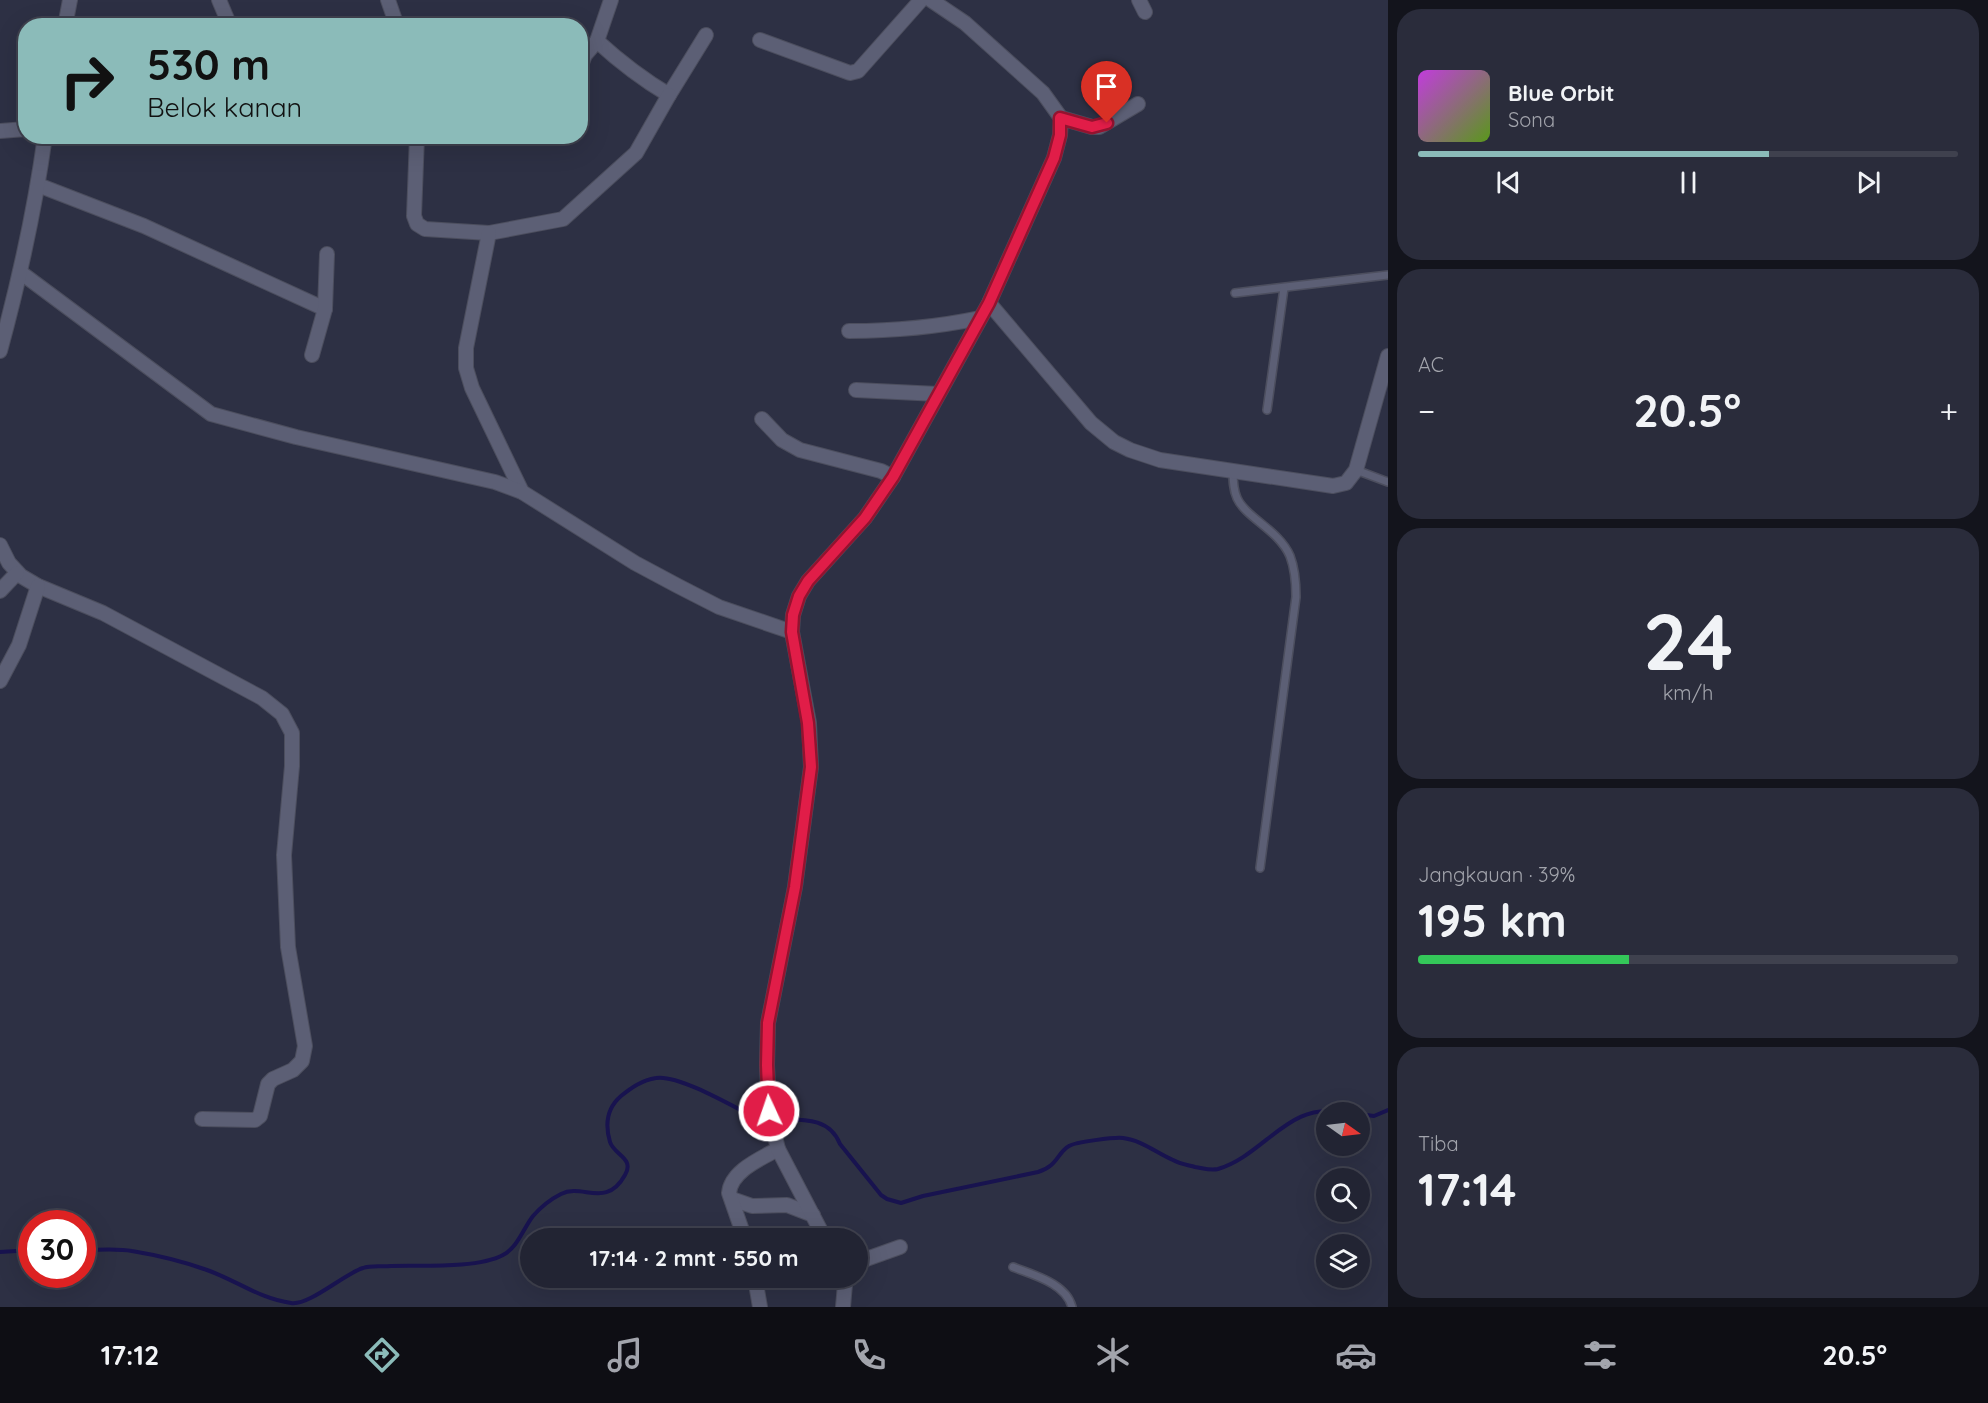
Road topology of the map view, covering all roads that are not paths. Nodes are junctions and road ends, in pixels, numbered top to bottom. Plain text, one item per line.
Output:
1 (70, 0) edge
2 (219, 0) edge
3 (388, 0) edge
4 (611, 0) edge
5 (921, 0) edge
6 (931, 0) edge
7 (67, 18) edge
8 (227, 18) edge
9 (394, 18) edge
10 (706, 35) dead end
11 (760, 40) dead end
12 (597, 41) junction
13 (588, 52) edge
14 (669, 95) junction
15 (1138, 104) dead end
16 (1060, 118) junction
17 (18, 130) edge
18 (0, 131) edge
19 (44, 144) edge
20 (417, 144) edge
21 (38, 185) junction
22 (489, 232) junction
23 (327, 254) dead end
24 (20, 272) junction
25 (1388, 275) edge
26 (1284, 288) junction
27 (1235, 293) dead end
28 (989, 303) junction
29 (325, 309) junction
30 (980, 318) junction
31 (849, 330) dead end
32 (0, 351) edge
33 (312, 355) dead end
34 (1388, 356) edge
35 (856, 390) dead end
36 (938, 394) junction
37 (1267, 410) dead end
38 (762, 419) dead end
39 (1356, 470) junction
40 (1233, 471) junction
41 (893, 477) junction
42 (1388, 482) edge
43 (522, 492) junction
44 (0, 545) edge
45 (17, 573) junction
46 (38, 586) junction
47 (0, 591) edge
48 (792, 632) junction
49 (0, 681) edge
50 (1260, 868) dead end
51 (202, 1119) dead end
52 (777, 1149) junction
53 (732, 1199) junction
54 (813, 1215) junction
55 (741, 1228) edge
56 (820, 1228) edge
57 (900, 1247) dead end
58 (868, 1258) edge
59 (1014, 1267) dead end
60 (757, 1288) edge
61 (845, 1288) edge
62 (760, 1307) edge
63 (843, 1307) edge
64 (1072, 1307) edge

1 - 7 street
2 - 8 street
3 - 9 street
4 - 12 street
5 - 11 street
6 - 16 street
10 - 14 street
12 - 13 street
12 - 14 street
14 - 22 street
15 - 16 street
16 - 28 street
17 - 18 street
19 - 21 street
20 - 22 street
21 - 24 street
21 - 29 street
22 - 43 street
23 - 29 street
24 - 32 street
24 - 43 street
25 - 26 lane
26 - 27 lane
26 - 37 lane
28 - 30 street
28 - 40 street
29 - 33 street
30 - 31 street
30 - 36 street
34 - 39 street
35 - 36 street
36 - 41 street
38 - 41 street
39 - 40 street
39 - 42 lane
40 - 50 lane
41 - 48 street
43 - 48 street
44 - 45 street
45 - 46 street
45 - 47 street
46 - 49 street
46 - 51 street
48 - 52 street
52 - 53 street
52 - 54 street
53 - 54 street
53 - 55 street
54 - 56 street
57 - 58 street
59 - 64 lane
60 - 62 street
61 - 63 street

